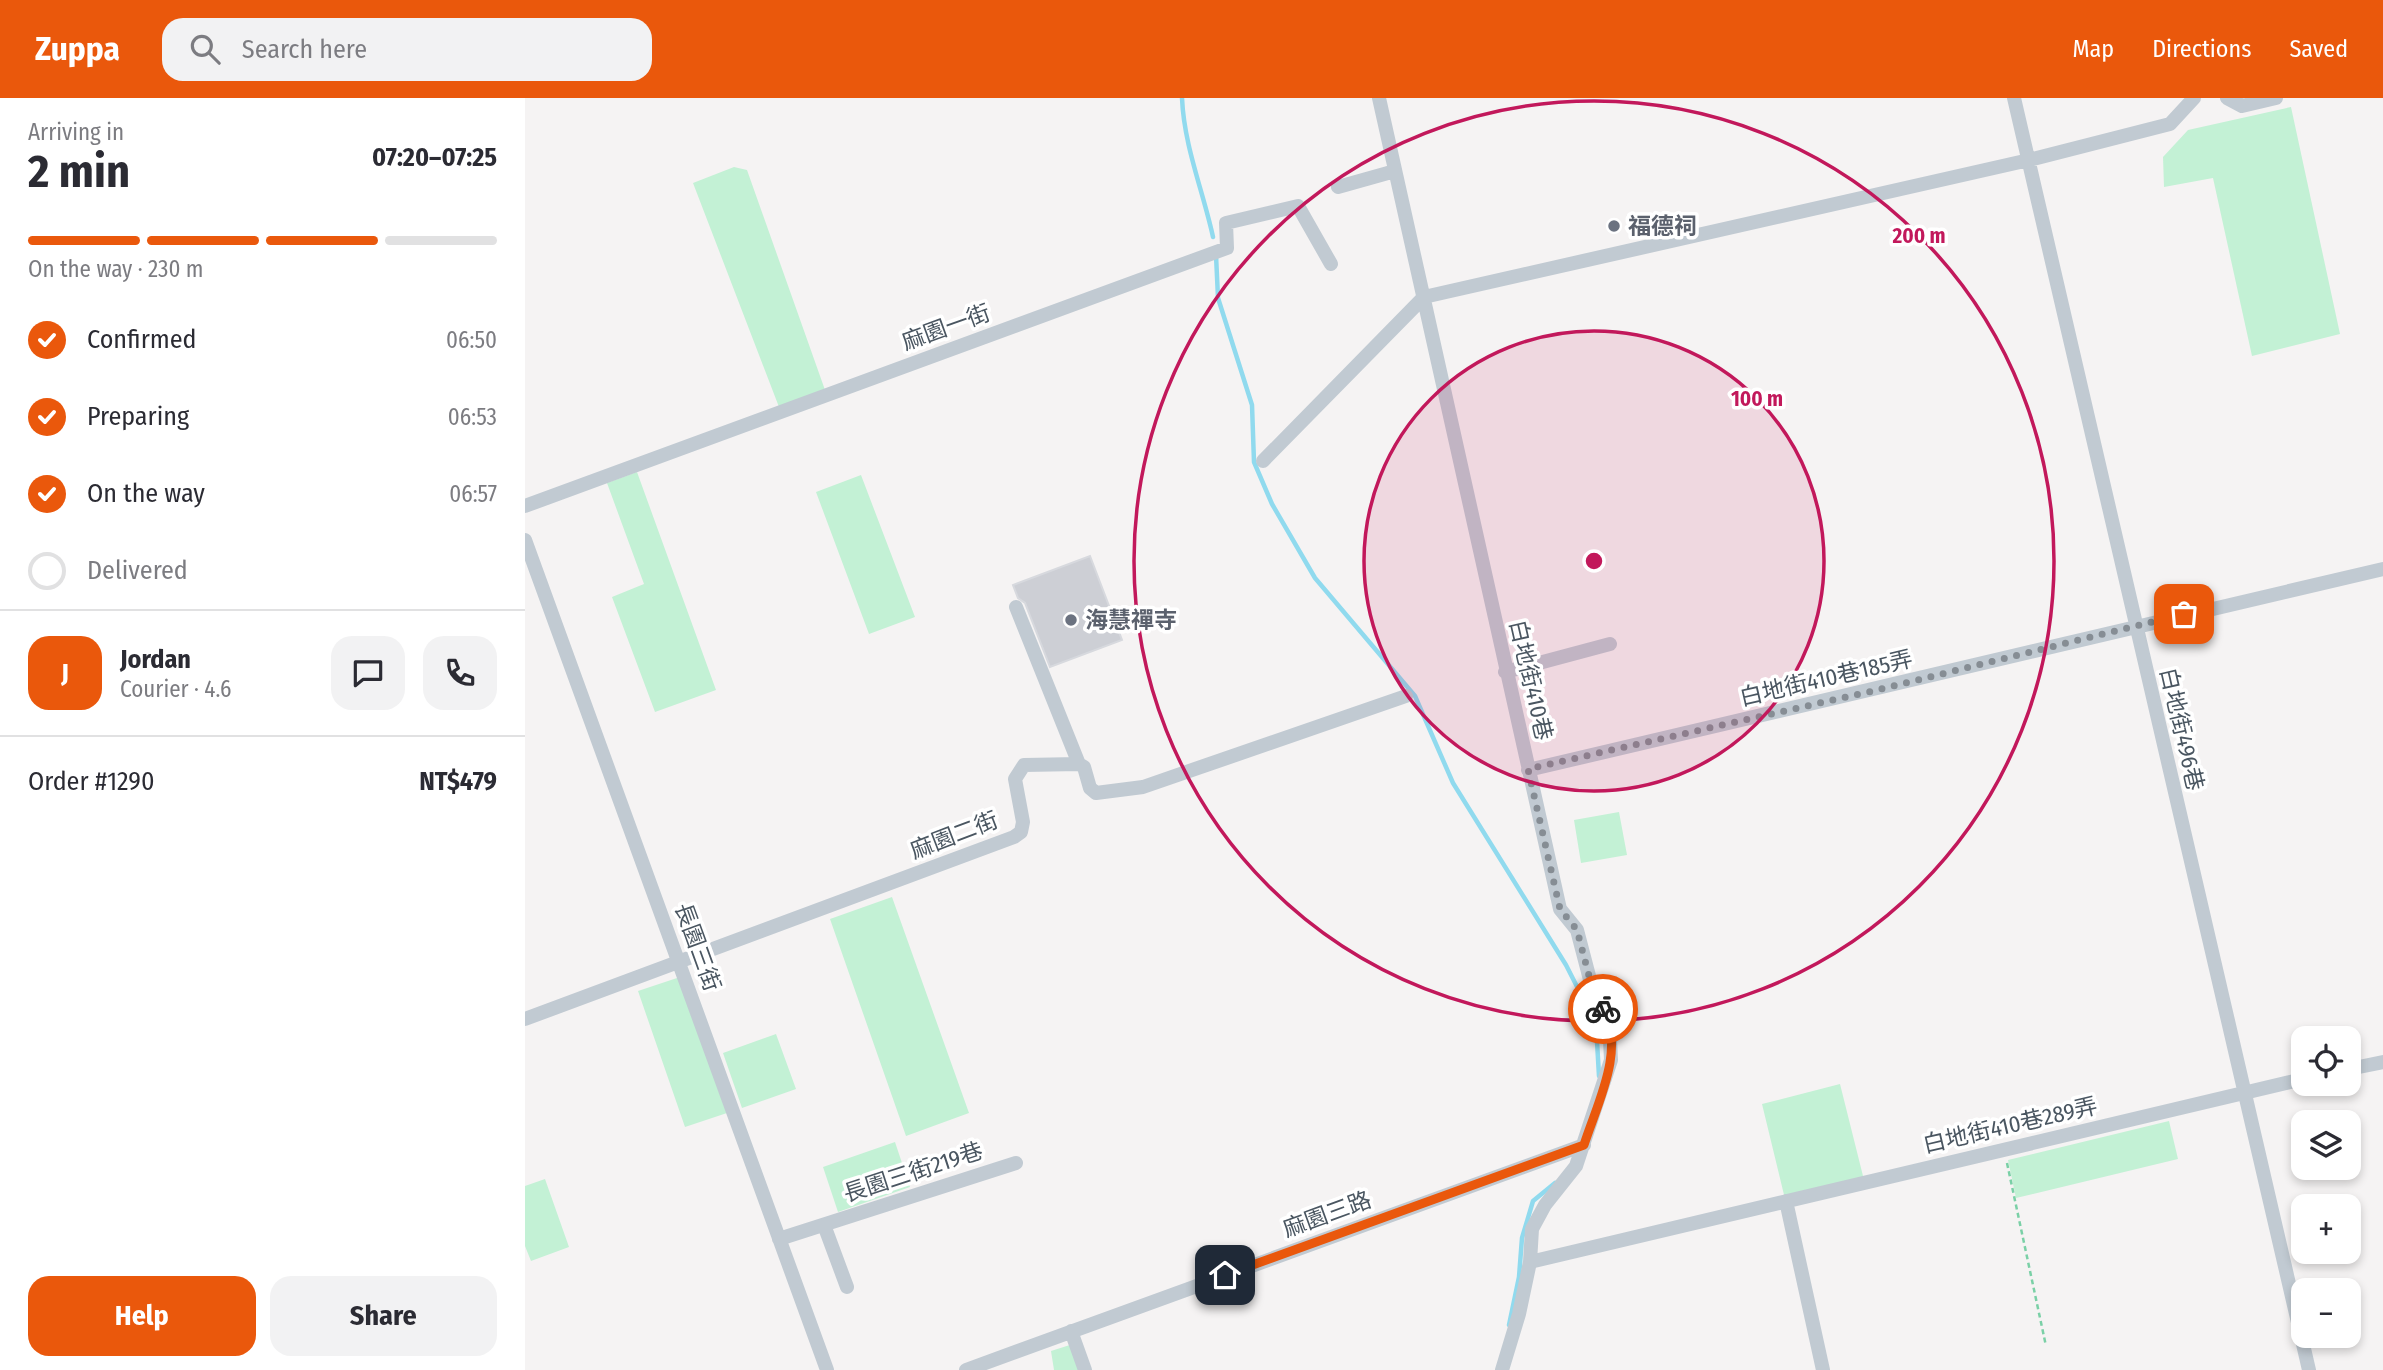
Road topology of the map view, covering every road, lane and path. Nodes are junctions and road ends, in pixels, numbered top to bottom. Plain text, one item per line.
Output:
1 (1379, 98) edge
2 (2014, 98) edge
3 (2194, 98) edge
4 (2227, 98) edge
5 (2276, 98) edge
6 (2029, 160) junction
7 (1395, 172) junction
8 (1338, 187) dead end
9 (1331, 264) dead end
10 (1424, 297) junction
11 (1263, 461) dead end
12 (525, 506) edge
13 (525, 540) edge
14 (2383, 569) edge
15 (1016, 607) dead end
16 (2134, 625) junction
17 (1610, 644) dead end
18 (1506, 672) junction
19 (1406, 696) dead end
20 (1079, 764) junction
21 (1528, 769) junction
22 (679, 963) junction
23 (525, 1019) edge
24 (2383, 1062) edge
25 (2361, 1067) edge
26 (2291, 1082) edge
27 (2244, 1093) junction
28 (1584, 1145) junction
29 (2004, 1150) junction
30 (1017, 1163) dead end
31 (1786, 1201) junction
32 (824, 1225) junction
33 (779, 1239) junction
34 (1530, 1262) junction
35 (847, 1287) dead end
36 (1071, 1331) junction
37 (2046, 1346) dead end
38 (827, 1370) edge
39 (969, 1370) edge
40 (1085, 1370) edge
41 (1502, 1370) edge
42 (1823, 1370) edge
43 (2309, 1370) edge

1 - 7 street, 白地街410巷
2 - 6 street, 白地街496巷
3 - 6 street
4 - 5 street
6 - 10 street
6 - 16 street, 白地街496巷
7 - 8 street
7 - 10 street, 白地街410巷
9 - 12 street, 麻園一街
10 - 11 street
10 - 18 street, 白地街410巷
13 - 22 street, 長園三街
14 - 16 street, 白地街410巷185弄
15 - 20 street
16 - 21 street, 白地街410巷185弄
16 - 27 street, 白地街496巷
17 - 18 street
18 - 21 street, 白地街410巷
19 - 20 street
20 - 22 street, 麻園二街
21 - 28 street, 白地街410巷
22 - 23 street, 麻園二街
22 - 33 street, 長園三街
24 - 25 street
26 - 27 street, 白地街410巷289弄
27 - 29 street, 白地街410巷289弄
27 - 43 street, 白地街496巷
28 - 34 street, 白地街410巷
28 - 36 street, 麻園三路
29 - 31 street, 白地街410巷289弄
29 - 37 path
30 - 32 street, 長園三街219巷
31 - 34 street, 白地街410巷289弄
31 - 42 street
32 - 33 street, 長園三街219巷
32 - 35 street, 長園三街219巷
33 - 38 street, 長園三街
34 - 41 street, 白地街410巷
36 - 39 street, 麻園三路
36 - 40 street

